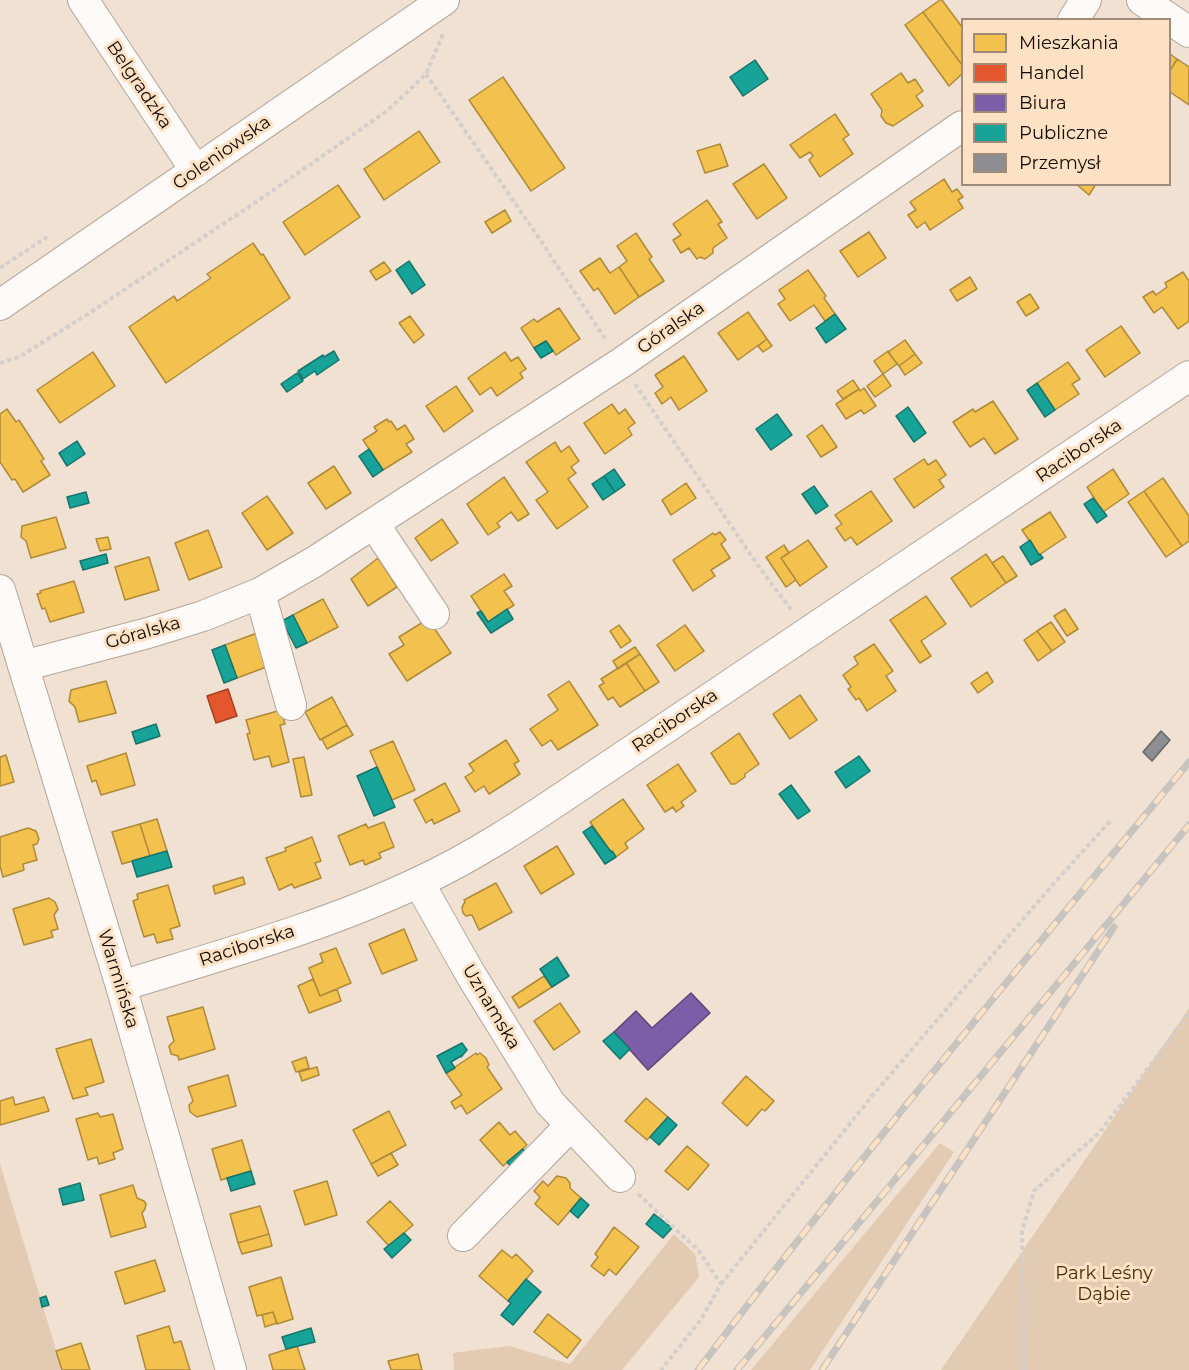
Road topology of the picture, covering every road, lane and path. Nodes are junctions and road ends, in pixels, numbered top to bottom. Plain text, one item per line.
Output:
1 (82, 0) edge
2 (1086, 0) edge
3 (1142, 0) edge
4 (445, 12) edge
5 (1075, 18) edge
6 (1168, 18) edge
7 (1171, 20) edge
8 (1189, 32) edge
9 (961, 127) edge
10 (196, 171) junction
11 (0, 305) edge
12 (0, 363) edge
13 (1189, 376) edge
14 (374, 524) junction
15 (0, 590) edge
16 (260, 593) junction
17 (434, 614) dead end
18 (23, 666) junction
19 (291, 705) dead end
20 (1112, 819) dead end
21 (419, 883) junction
22 (121, 986) junction
23 (1189, 1014) edge
24 (570, 1126) junction
25 (620, 1178) joint
26 (463, 1236) dead end
27 (721, 1284) junction
28 (231, 1370) edge
29 (661, 1370) edge
30 (1024, 1370) edge

1 - 10 street, Belgradzka
2 - 5 street
3 - 6 street
4 - 10 street, Goleniowska
4 - 12 path
7 - 8 street
9 - 14 street, Góralska
10 - 11 street, Goleniowska
13 - 21 street, Raciborska
14 - 16 street, Góralska
14 - 17 street
15 - 18 street, Warmińska
16 - 18 street, Góralska
16 - 19 street
18 - 22 street, Warmińska
20 - 27 path
21 - 22 street, Raciborska
21 - 24 street, Uznamska
22 - 28 street, Warmińska
23 - 30 path
24 - 25 street, Uznamska
24 - 26 street
25 - 27 path
27 - 29 path

